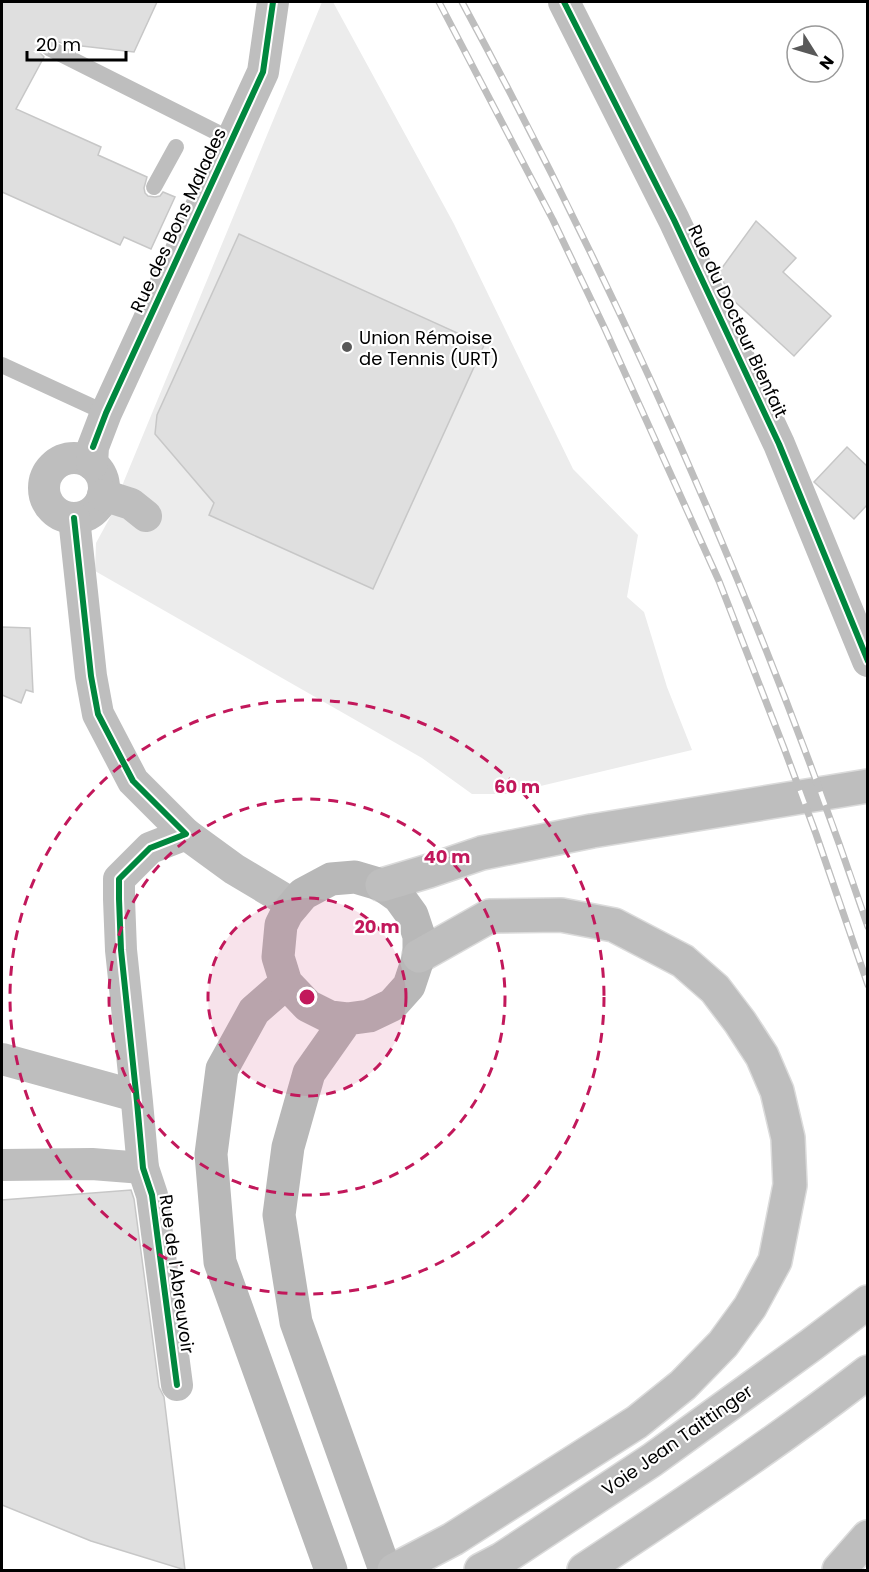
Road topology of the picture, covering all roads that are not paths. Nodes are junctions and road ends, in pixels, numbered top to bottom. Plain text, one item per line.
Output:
1 (273, 2) edge
2 (564, 2) edge
3 (49, 48) dead end
4 (232, 140) junction
5 (176, 147) dead end
6 (154, 187) dead end
7 (2, 365) edge
8 (106, 413) junction
9 (92, 455) junction
10 (103, 495) junction
11 (146, 516) dead end
12 (75, 518) junction
13 (867, 661) edge
14 (867, 786) edge
15 (186, 834) junction
16 (382, 885) junction
17 (294, 905) junction
18 (419, 956) junction
19 (286, 983) junction
20 (347, 1019) junction
21 (2, 1059) edge
22 (136, 1096) junction
23 (2, 1165) edge
24 (142, 1168) junction
25 (867, 1302) edge
26 (867, 1372) edge
27 (177, 1385) dead end
28 (867, 1537) edge
29 (331, 1570) edge
30 (385, 1570) edge
31 (394, 1570) edge
32 (482, 1570) edge
33 (584, 1570) edge
34 (839, 1570) edge

1 - 4 street, Rue des Bons Malades
2 - 13 street, Rue du Docteur Bienfait
3 - 4 lane
4 - 8 street, Rue des Bons Malades
5 - 6 lane
7 - 8 lane
8 - 9 street, Rue des Bons Malades
9 - 10 street
9 - 12 street
10 - 11 street
10 - 12 street
12 - 15 street
14 - 16 highway
15 - 17 street
15 - 22 street
16 - 17 main road
16 - 18 main road
17 - 19 main road
18 - 20 main road
18 - 31 highway
19 - 20 main road
19 - 29 main road
20 - 30 main road
21 - 22 street
22 - 24 street, Rue de l'Abreuvoir
23 - 24 street
24 - 27 street, Rue de l'Abreuvoir
25 - 32 highway, Voie Jean Taittinger
26 - 33 highway
28 - 34 highway

